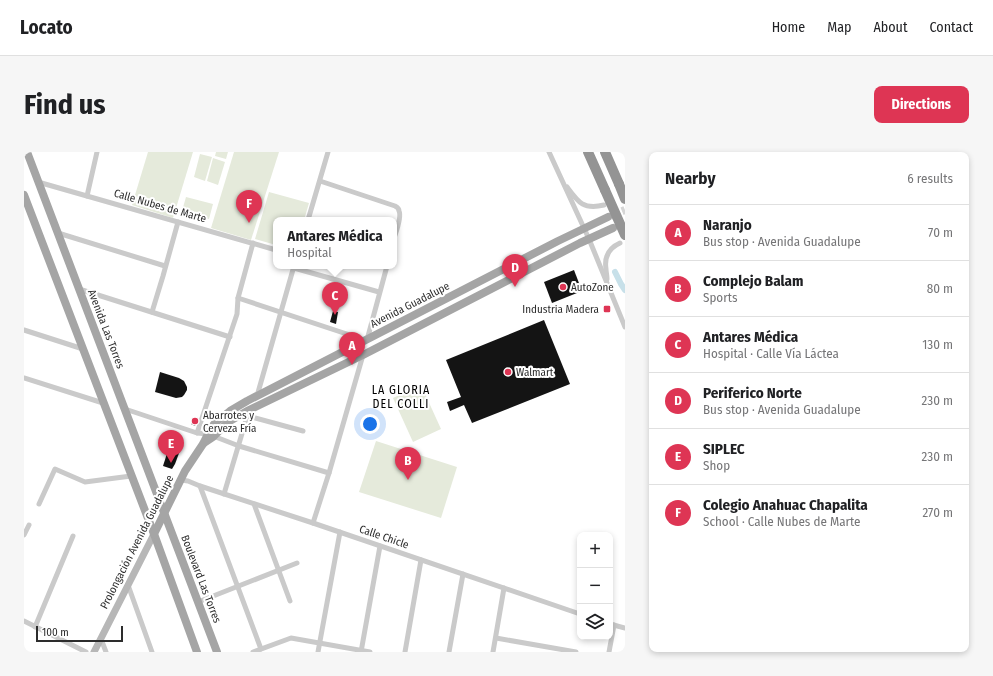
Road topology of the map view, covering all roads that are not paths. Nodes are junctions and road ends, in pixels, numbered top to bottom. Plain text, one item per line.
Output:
1 (27, 152) edge
2 (97, 152) edge
3 (328, 152) edge
4 (549, 152) edge
5 (588, 152) edge
6 (605, 152) edge
7 (562, 179) junction
8 (320, 181) junction
9 (38, 182) junction
10 (24, 195) edge
11 (87, 196) junction
12 (625, 199) edge
13 (604, 205) dead end
14 (309, 217) edge
15 (608, 217) tunnel mouth
16 (178, 222) junction
17 (397, 228) edge
18 (584, 228) junction
19 (613, 228) dead end
20 (58, 233) junction
21 (589, 239) junction
22 (623, 239) edge
23 (253, 243) junction
24 (273, 249) edge
25 (165, 266) junction
26 (293, 269) edge
27 (301, 269) edge
28 (385, 269) edge
29 (606, 281) junction
30 (79, 289) junction
31 (379, 292) junction
32 (238, 298) junction
33 (152, 312) junction
34 (281, 313) junction
35 (625, 327) edge
36 (24, 330) edge
37 (230, 337) junction
38 (366, 340) junction
39 (357, 344) junction
40 (83, 349) junction
41 (363, 355) junction
42 (24, 378) edge
43 (256, 396) junction
44 (103, 402) junction
45 (125, 409) junction
46 (248, 413) junction
47 (303, 431) dead end
48 (197, 433) junction
49 (210, 435) junction
50 (239, 446) junction
51 (328, 473) junction
52 (131, 476) junction
53 (181, 480) junction
54 (200, 486) junction
55 (224, 494) junction
56 (39, 504) dead end
57 (254, 504) junction
58 (164, 513) junction
59 (312, 523) junction
60 (29, 525) dead end
61 (340, 532) junction
62 (154, 534) junction
63 (24, 535) edge
64 (74, 536) dead end
65 (380, 546) junction
66 (421, 560) junction
67 (297, 563) dead end
68 (279, 570) junction
69 (463, 574) junction
70 (128, 585) junction
71 (237, 587) junction
72 (504, 588) junction
73 (290, 601) dead end
74 (198, 602) junction
75 (577, 613) edge
76 (24, 621) edge
77 (613, 624) edge
78 (35, 627) junction
79 (625, 628) edge
80 (496, 638) junction
81 (101, 639) junction
82 (610, 640) edge
83 (320, 643) junction
84 (260, 649) junction
85 (361, 651) edge
86 (86, 652) edge
87 (94, 652) edge
88 (106, 652) edge
89 (152, 652) edge
90 (197, 652) edge
91 (217, 652) edge
92 (253, 652) edge
93 (318, 652) edge
94 (370, 652) edge
95 (404, 652) edge
96 (449, 652) edge
97 (493, 652) edge
98 (576, 652) edge
99 (609, 652) edge

1 - 9 main road, Avenida Las Torres
2 - 11 street
3 - 8 street
4 - 7 street
5 - 22 highway, bridge
6 - 12 highway, bridge
7 - 13 street
7 - 18 street
8 - 14 street
8 - 17 street
9 - 11 street, Calle Nubes de Marte
9 - 20 main road, Avenida Las Torres
10 - 40 main road
11 - 16 street, Calle Nubes de Marte
15 - 18 main road, Avenida Guadalupe
16 - 23 street, Calle Nubes de Marte
16 - 25 street
18 - 21 street
18 - 38 main road, Avenida Guadalupe
19 - 21 main road, Avenida Guadalupe
20 - 25 street
20 - 30 main road, Avenida Las Torres
21 - 29 street
21 - 41 main road, Avenida Guadalupe
22 - 29 street
23 - 24 street, Calle Nubes de Marte
23 - 32 street
25 - 33 street
26 - 34 street
27 - 31 street
28 - 31 street
29 - 35 street
30 - 33 street
30 - 45 main road, Avenida Las Torres
31 - 38 street
32 - 34 street
32 - 37 street
33 - 37 street
34 - 38 street
34 - 43 street
36 - 40 street
37 - 48 street
38 - 39 main road, Avenida Guadalupe
39 - 41 street
39 - 43 main road, Avenida Guadalupe
40 - 44 main road
41 - 46 main road, Avenida Guadalupe
41 - 51 street
42 - 44 street
43 - 49 main road, Avenida Guadalupe
44 - 52 main road
45 - 48 street
45 - 58 main road, Avenida Las Torres
46 - 47 street
46 - 49 main road, Avenida Guadalupe
46 - 50 street
48 - 49 street
49 - 50 street
49 - 53 main road, Prolongación Avenida Guadalupe
50 - 51 street
50 - 55 street
51 - 59 street
52 - 56 street
52 - 62 main road
53 - 54 street, Calle Chicle
53 - 58 main road, Prolongación Avenida Guadalupe
54 - 55 street, Calle Chicle
54 - 71 street
55 - 57 street, Calle Chicle
57 - 59 street, Calle Chicle
57 - 68 street
58 - 62 main road, Prolongación Avenida Guadalupe
58 - 74 main road, Boulevard Las Torres
59 - 61 street, Calle Chicle
60 - 63 street
61 - 65 street, Calle Chicle
61 - 83 street
62 - 70 main road, Prolongación Avenida Guadalupe
62 - 90 main road
64 - 78 street
65 - 66 street, Calle Chicle
65 - 85 street
66 - 69 street, Calle Chicle
66 - 95 street
67 - 68 street
68 - 71 street
68 - 73 street
69 - 72 street, Calle Chicle
69 - 96 street
70 - 81 main road, Prolongación Avenida Guadalupe
70 - 89 street
71 - 74 street
71 - 84 street
72 - 75 street, Calle Chicle
72 - 80 street
74 - 91 main road, Boulevard Las Torres
76 - 78 street
77 - 79 street
78 - 86 street
80 - 97 street
80 - 98 street
81 - 87 main road, Prolongación Avenida Guadalupe
81 - 88 street
82 - 99 street
83 - 84 street
83 - 85 street
83 - 93 street
84 - 92 street
85 - 94 street

